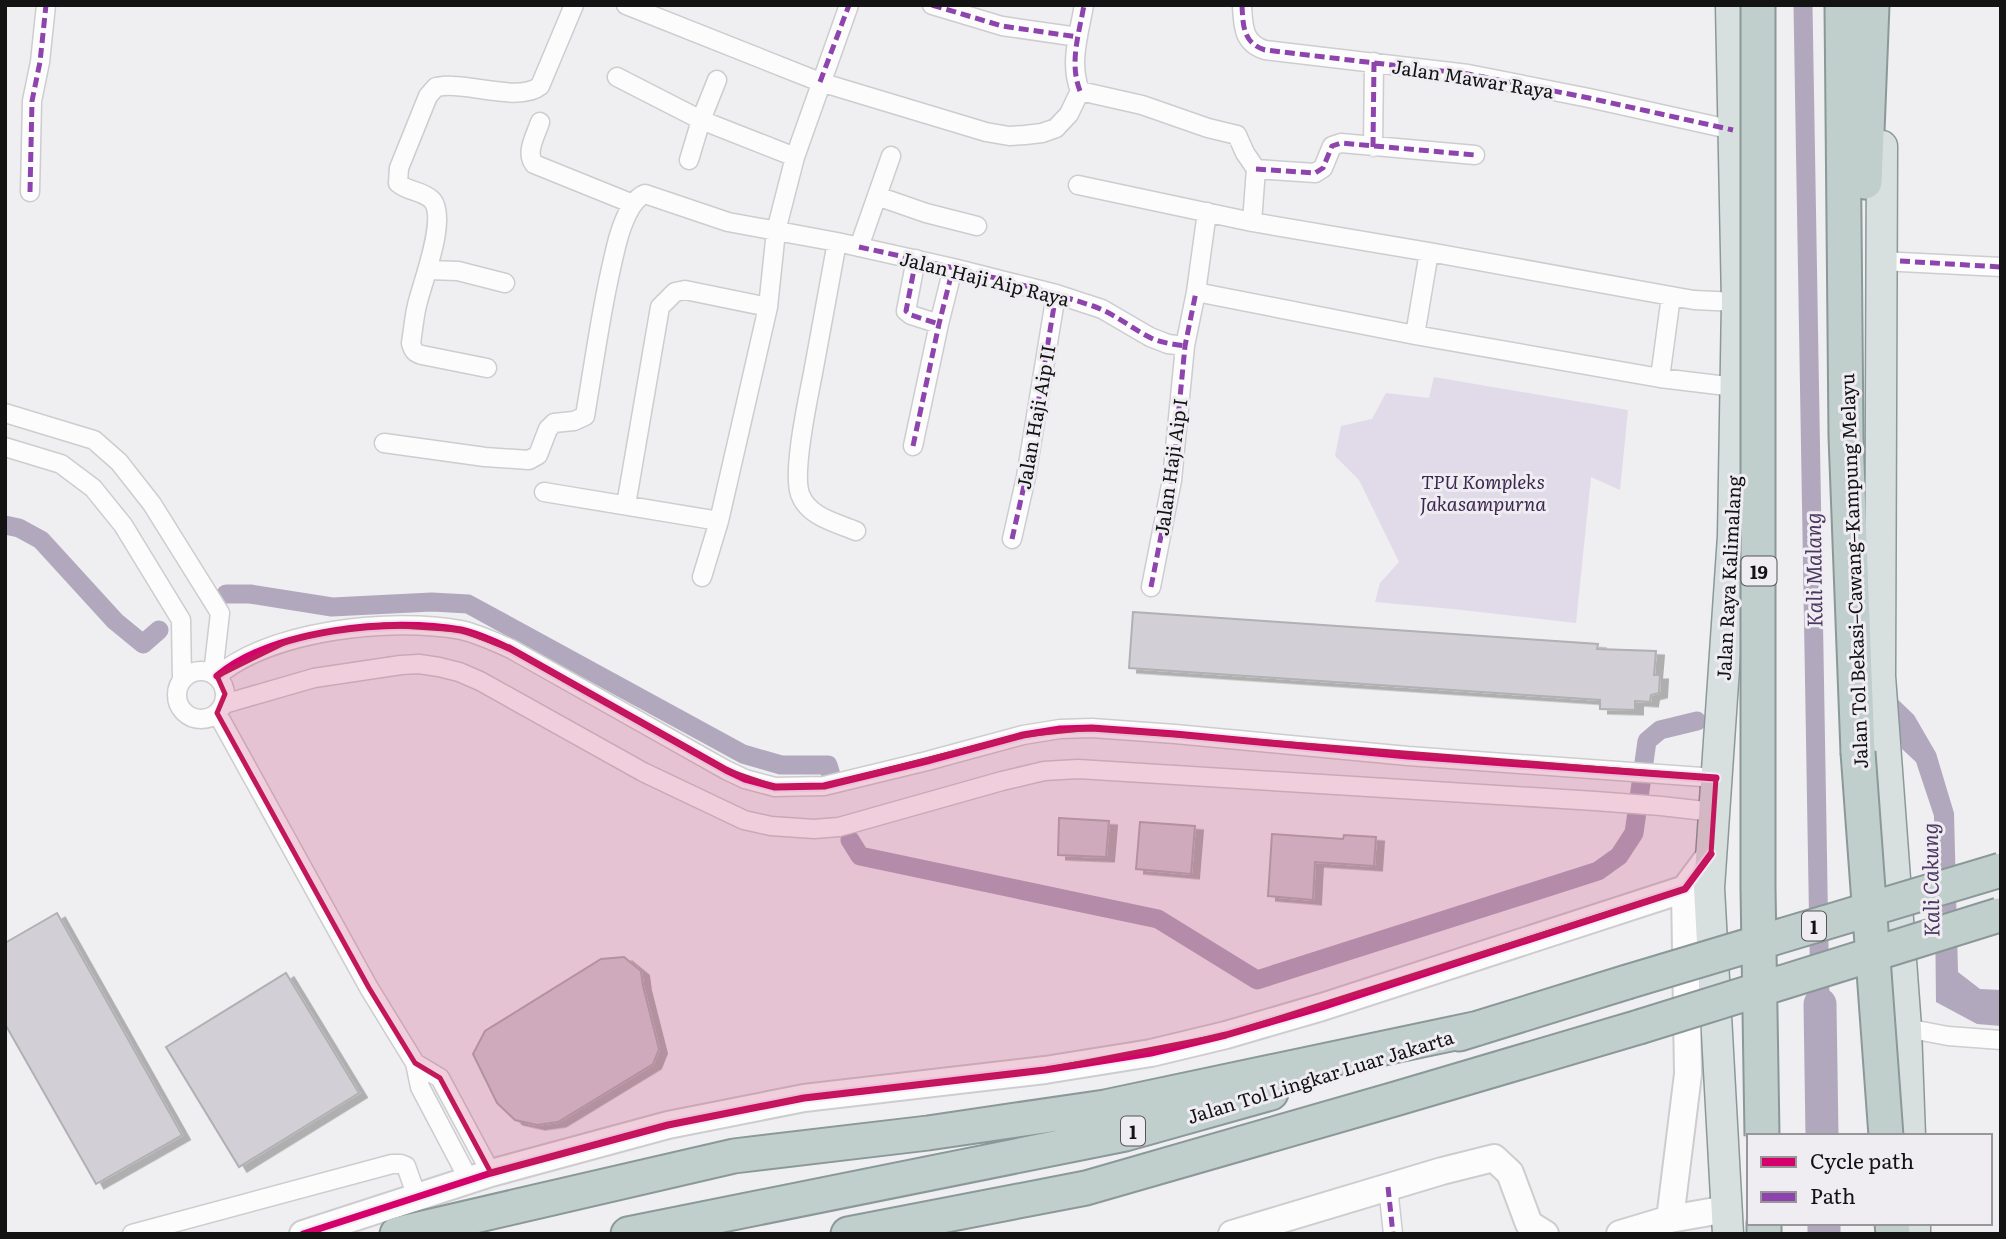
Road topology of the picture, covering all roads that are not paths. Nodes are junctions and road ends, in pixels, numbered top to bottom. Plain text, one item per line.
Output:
1 (46, 5) edge
2 (574, 5) edge
3 (626, 5) edge
4 (849, 5) edge
5 (934, 5) edge
6 (1084, 5) edge
7 (1242, 5) edge
8 (1731, 5) edge
9 (1758, 5) edge
10 (1842, 5) edge
11 (1872, 5) edge
12 (1883, 5) edge
13 (1078, 37) junction
14 (1374, 62) junction
15 (617, 77) dead end
16 (717, 79) dead end
17 (820, 82) junction
18 (1080, 92) junction
19 (701, 120) junction
20 (541, 122) dead end
21 (1733, 130) junction
22 (1373, 147) junction
23 (1475, 155) dead end
24 (891, 156) dead end
25 (795, 157) junction
26 (689, 160) dead end
27 (1256, 169) junction
28 (1079, 185) dead end
29 (30, 192) dead end
30 (877, 196) junction
31 (633, 204) junction
32 (1207, 212) junction
33 (1252, 222) junction
34 (977, 226) dead end
35 (776, 231) junction
36 (837, 242) junction
37 (859, 247) junction
38 (1429, 252) junction
39 (916, 260) junction
40 (1880, 261) junction
41 (2001, 267) edge
42 (953, 268) junction
43 (428, 270) junction
44 (505, 284) dead end
45 (1196, 292) junction
46 (1056, 294) junction
47 (1671, 296) junction
48 (1737, 302) junction
49 (768, 306) junction
50 (939, 324) junction
51 (1415, 335) junction
52 (1185, 346) junction
53 (487, 368) dead end
54 (1660, 378) junction
55 (1735, 387) junction
56 (5, 413) edge
57 (1846, 436) junction
58 (384, 443) dead end
59 (913, 446) dead end
60 (5, 447) edge
61 (544, 492) dead end
62 (626, 505) junction
63 (719, 521) junction
64 (856, 531) dead end
65 (1012, 539) dead end
66 (702, 577) dead end
67 (1151, 587) dead end
68 (215, 675) junction
69 (183, 679) junction
70 (220, 708) junction
71 (1716, 778) junction
72 (1714, 812) junction
73 (1711, 853) junction
74 (2001, 870) edge
75 (1685, 889) junction
76 (2000, 914) edge
77 (1479, 1028) junction
78 (1906, 1028) junction
79 (2001, 1040) edge
80 (1762, 1134) edge
81 (1886, 1134) edge
82 (1910, 1134) edge
83 (480, 1177) junction
84 (1388, 1187) junction
85 (1086, 1188) junction
86 (417, 1197) junction
87 (1670, 1219) junction
88 (1727, 1221) edge
89 (132, 1234) edge
90 (303, 1234) edge
91 (397, 1234) edge
92 (628, 1234) edge
93 (848, 1234) edge
94 (963, 1234) edge
95 (1232, 1234) edge
96 (1393, 1234) edge
97 (1545, 1234) edge
98 (1619, 1234) edge

1 - 29 street
2 - 43 street
3 - 17 street
4 - 17 street
5 - 13 street
6 - 13 street
7 - 14 street, Jalan Mawar Raya
8 - 21 main road, Jalan Raya Kalimalang
9 - 80 highway, 19, bridge
10 - 57 highway, Jalan Tol Bekasi–Cawang–Kampung Melayu
11 - 57 highway
12 - 40 main road
13 - 18 street
14 - 21 street, Jalan Mawar Raya
14 - 22 street
15 - 19 street
16 - 19 street
17 - 18 street
17 - 25 street
18 - 27 street
19 - 25 street
19 - 26 street
20 - 31 street
21 - 48 main road, Jalan Raya Kalimalang
22 - 23 street
22 - 27 street
24 - 30 street
25 - 35 street
27 - 33 street
28 - 32 street
30 - 34 street
30 - 37 street
31 - 35 street, Jalan Haji Aip Raya
31 - 58 street
32 - 33 street
32 - 45 street, Jalan Haji Aip I
33 - 38 street
35 - 36 street, Jalan Haji Aip Raya
35 - 49 street
36 - 37 street, Jalan Haji Aip Raya
36 - 64 street
37 - 39 street, Jalan Haji Aip Raya
38 - 47 street
38 - 51 street
39 - 42 street, Jalan Haji Aip Raya
39 - 50 street
40 - 41 street
40 - 78 main road
42 - 46 street, Jalan Haji Aip Raya
42 - 50 street
43 - 44 street
43 - 53 street
45 - 51 street
45 - 52 street, Jalan Haji Aip I
46 - 52 street, Jalan Haji Aip Raya
46 - 65 street, Jalan Haji Aip II
47 - 48 street
47 - 54 street
48 - 55 main road, Jalan Raya Kalimalang
49 - 62 street
49 - 63 street
50 - 59 street
51 - 54 street
52 - 67 street, Jalan Haji Aip I
54 - 55 street
55 - 71 main road, Jalan Raya Kalimalang
56 - 68 street
57 - 81 highway, Jalan Tol Bekasi–Cawang–Kampung Melayu, bridge
60 - 69 street
61 - 62 street
62 - 63 street
63 - 66 street
68 - 69 street
68 - 70 street
68 - 71 street
69 - 70 street
70 - 72 street
70 - 83 street
71 - 72 main road, Jalan Raya Kalimalang
72 - 73 main road, Jalan Raya Kalimalang
73 - 75 street
73 - 88 main road, Jalan Raya Kalimalang
74 - 77 highway, Jalan Tol Lingkar Luar Jakarta / 1, bridge
75 - 83 street
75 - 87 street
76 - 85 highway, 1, bridge
77 - 91 highway
77 - 92 highway, Jalan Tol Lingkar Luar Jakarta / 1
78 - 79 street
78 - 82 main road
83 - 86 street
84 - 95 street
84 - 96 street
84 - 97 street
85 - 93 highway, 1
85 - 94 highway
86 - 89 street
86 - 90 street
87 - 88 street
87 - 98 street

